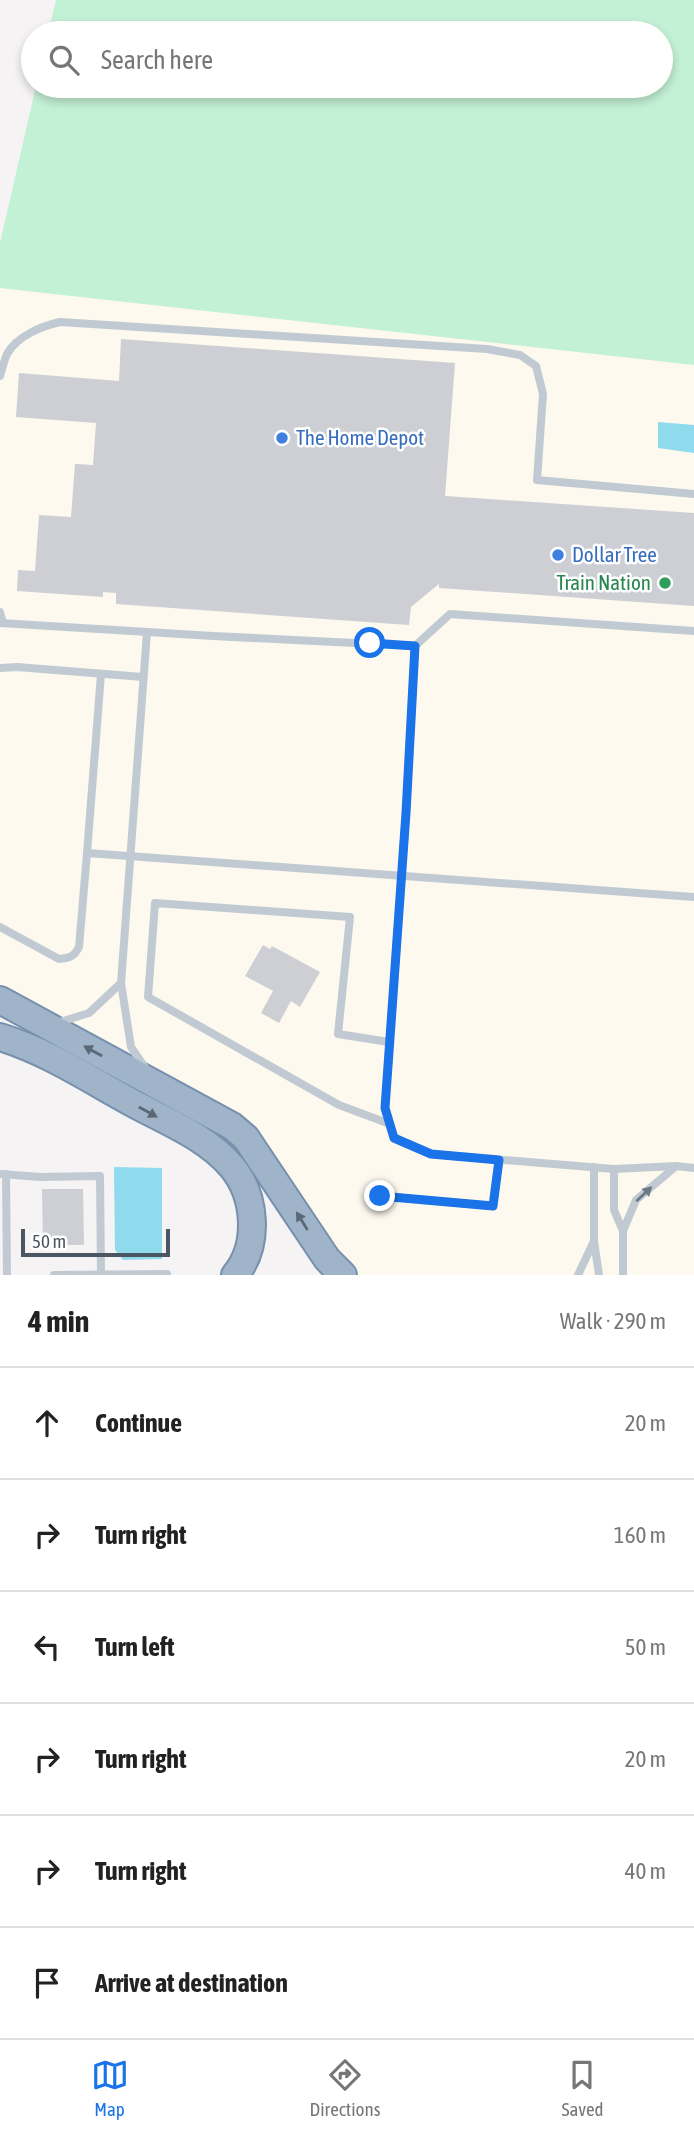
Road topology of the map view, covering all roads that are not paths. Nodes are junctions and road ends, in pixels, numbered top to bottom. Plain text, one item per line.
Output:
1 (0, 376) edge
2 (694, 494) edge
3 (0, 611) edge
4 (1, 623) edge
5 (694, 631) edge
6 (147, 632) junction
7 (415, 646) junction
8 (0, 668) edge
9 (101, 674) junction
10 (144, 677) junction
11 (87, 853) junction
12 (130, 856) junction
13 (401, 875) junction
14 (694, 897) edge
15 (0, 927) edge
16 (121, 983) junction
17 (0, 1000) edge
18 (48, 1026) junction
19 (0, 1037) edge
20 (389, 1042) junction
21 (158, 1086) junction
22 (390, 1124) junction
23 (499, 1160) junction
24 (676, 1166) junction
25 (594, 1167) junction
26 (694, 1168) edge
27 (614, 1169) junction
28 (3, 1174) edge
29 (380, 1196) dead end
30 (623, 1231) junction
31 (594, 1241) junction
32 (167, 1274) edge
33 (7, 1275) edge
34 (54, 1275) edge
35 (101, 1275) edge
36 (235, 1275) edge
37 (343, 1275) edge
38 (578, 1275) edge
39 (599, 1275) edge
40 (624, 1275) edge

1 - 2 lane
3 - 4 lane
4 - 6 lane
5 - 7 lane
6 - 7 lane
6 - 10 lane
7 - 13 lane
8 - 9 lane
9 - 10 lane
9 - 11 lane
10 - 12 lane
11 - 12 lane
11 - 15 lane
12 - 13 lane
12 - 16 lane
13 - 14 lane
13 - 20 lane
16 - 18 lane
16 - 21 lane
17 - 18 highway
21 -> 18 highway
19 -> 36 highway
20 - 22 lane
20 - 22 lane
37 -> 21 highway
22 - 23 lane
23 - 25 lane
23 - 29 lane
24 - 26 lane
24 - 27 lane
30 -> 24 lane
25 - 27 lane
25 - 31 lane
27 - 30 lane
28 - 33 lane
28 - 35 lane
30 - 40 lane
31 - 38 lane
31 - 39 lane
32 - 35 lane
34 - 35 lane

